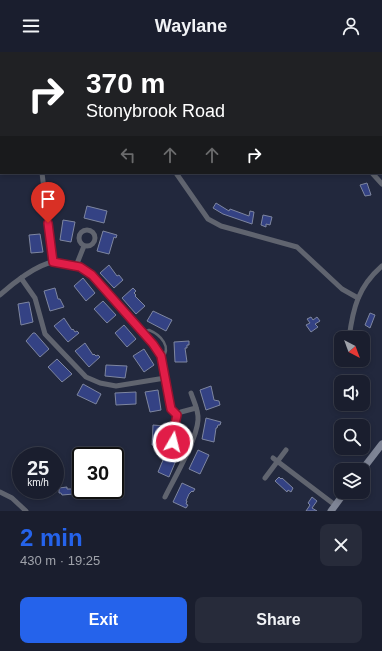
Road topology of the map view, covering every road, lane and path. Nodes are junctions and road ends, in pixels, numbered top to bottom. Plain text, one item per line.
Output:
1 (42, 174) edge
2 (177, 174) edge
3 (373, 174) edge
4 (382, 184) edge
5 (84, 246) dead end
6 (53, 262) junction
7 (76, 266) junction
8 (382, 266) edge
9 (21, 278) junction
10 (0, 295) edge
11 (358, 298) junction
12 (350, 331) edge
13 (143, 332) junction
14 (162, 360) junction
15 (165, 378) junction
16 (191, 393) dead end
17 (196, 408) junction
18 (177, 415) junction
19 (382, 444) edge
20 (286, 450) dead end
21 (187, 452) junction
22 (275, 460) junction
23 (367, 463) edge
24 (265, 478) dead end
25 (0, 492) edge
26 (165, 497) dead end
27 (340, 499) edge
28 (333, 508) edge
29 (26, 511) edge

1 - 6 street
2 - 11 street
3 - 4 street
5 - 7 street
6 - 7 street
6 - 9 street
7 - 13 street
8 - 11 street
9 - 10 street
9 - 15 street
11 - 12 street
13 - 14 street
13 - 14 lane
14 - 15 street
15 - 18 street
16 - 17 street
17 - 18 street
17 - 21 street
18 - 21 street
19 - 23 street
20 - 22 street
21 - 26 street
22 - 24 street
22 - 28 street
25 - 29 street
27 - 28 street

